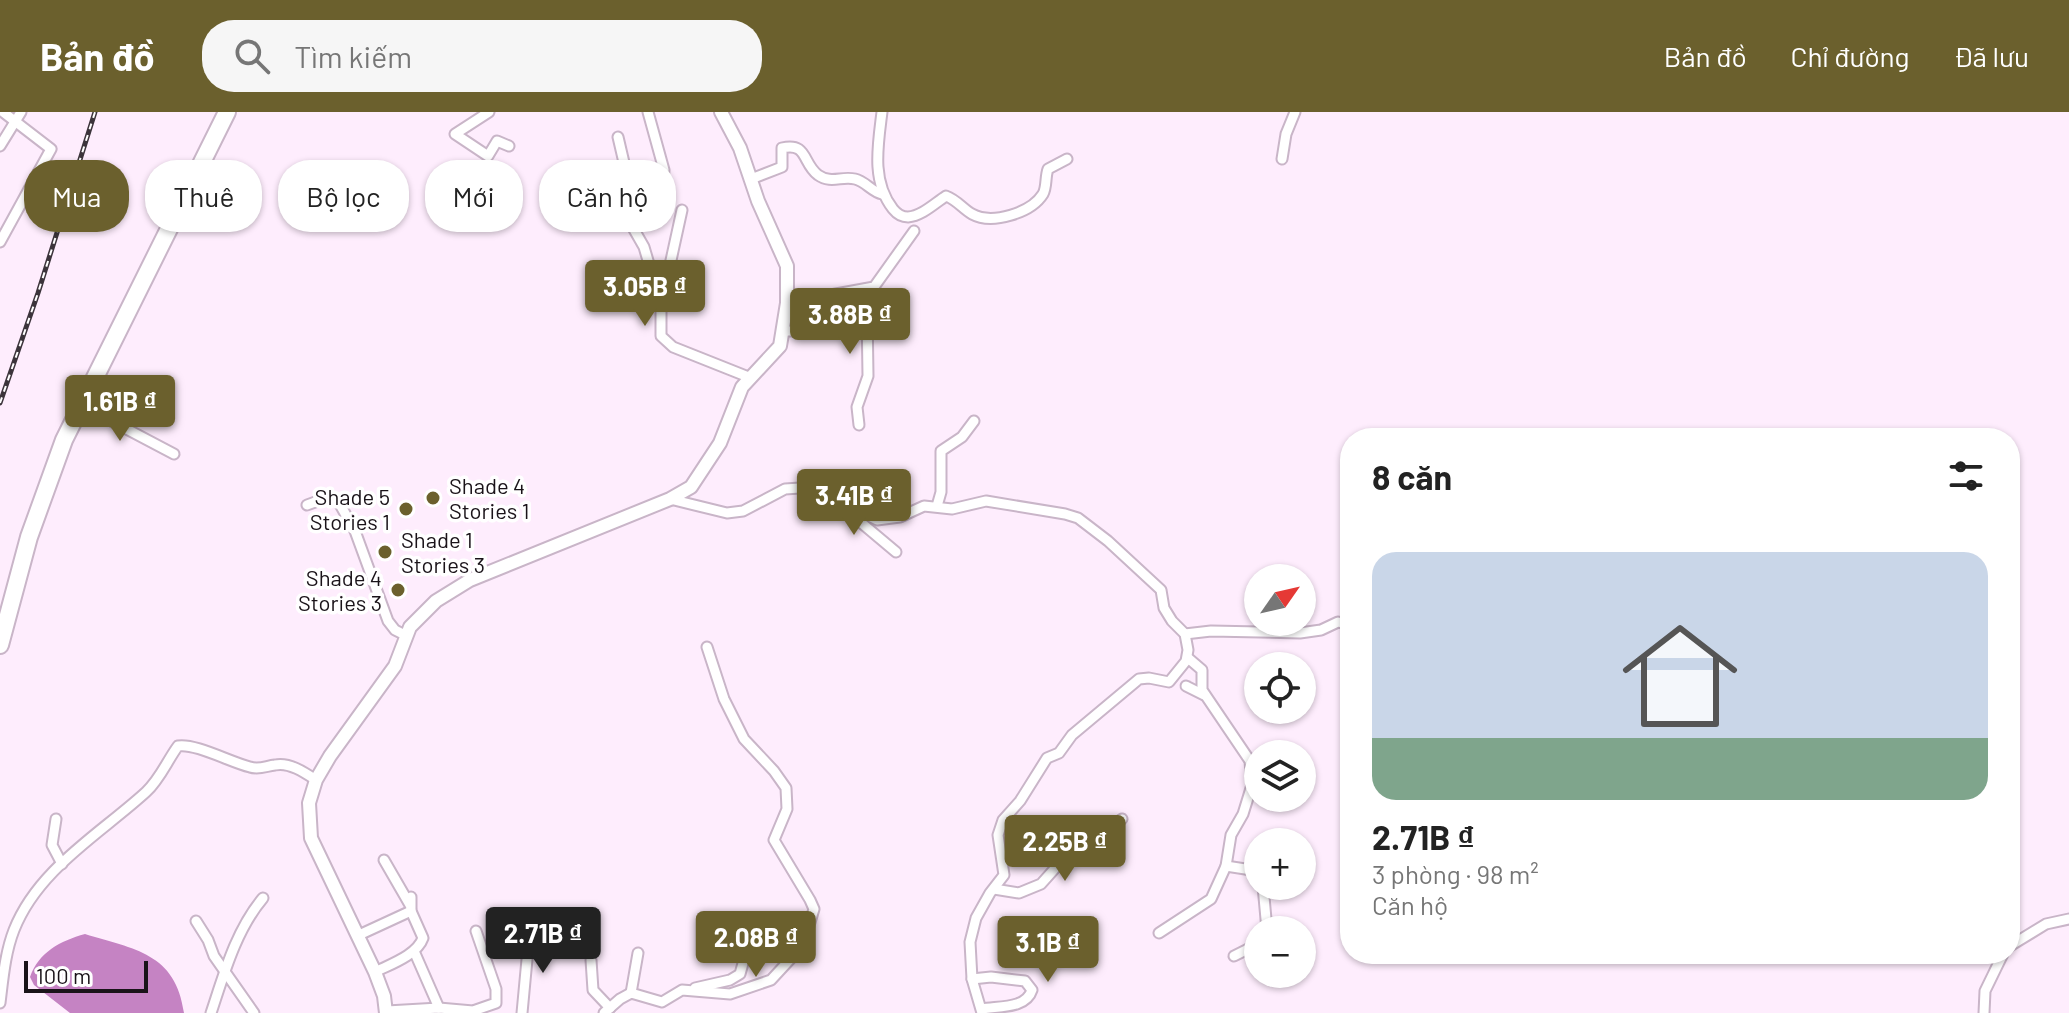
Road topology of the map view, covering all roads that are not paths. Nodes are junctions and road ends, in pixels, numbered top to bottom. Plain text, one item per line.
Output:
1 (3, 112) edge
2 (227, 112) edge
3 (489, 112) edge
4 (648, 112) edge
5 (721, 112) edge
6 (882, 112) edge
7 (1295, 112) edge
8 (19, 116) edge
9 (618, 137) dead end
10 (0, 146) edge
11 (509, 146) dead end
12 (1067, 159) dead end
13 (1282, 159) dead end
14 (661, 160) edge
15 (751, 179) junction
16 (882, 194) junction
17 (682, 210) dead end
18 (914, 231) dead end
19 (0, 242) edge
20 (874, 287) junction
21 (664, 293) junction
22 (787, 303) junction
23 (783, 331) junction
24 (830, 331) dead end
25 (751, 378) junction
26 (81, 405) junction
27 (974, 421) dead end
28 (859, 425) dead end
29 (174, 454) dead end
30 (670, 499) junction
31 (844, 503) junction
32 (307, 505) dead end
33 (937, 506) junction
34 (896, 552) dead end
35 (1340, 622) edge
36 (1185, 634) junction
37 (405, 635) junction
38 (0, 645) edge
39 (707, 647) dead end
40 (1188, 658) junction
41 (1186, 686) dead end
42 (1205, 695) junction
43 (316, 780) junction
44 (56, 819) dead end
45 (1122, 819) dead end
46 (384, 860) dead end
47 (62, 864) junction
48 (1226, 866) junction
49 (1244, 869) edge
50 (994, 889) junction
51 (263, 898) dead end
52 (411, 904) junction
53 (2069, 919) edge
54 (196, 921) dead end
55 (476, 931) dead end
56 (1159, 933) dead end
57 (359, 935) junction
58 (529, 938) dead end
59 (2020, 940) edge
60 (725, 942) dead end
61 (414, 951) junction
62 (1244, 951) edge
63 (638, 953) dead end
64 (1234, 956) dead end
65 (591, 960) dead end
66 (1998, 964) edge
67 (225, 972) junction
68 (375, 972) junction
69 (972, 979) junction
70 (692, 989) junction
71 (631, 993) junction
72 (0, 1003) edge
73 (439, 1008) junction
74 (611, 1010) edge
75 (982, 1011) edge
76 (387, 1012) edge
77 (211, 1013) edge
78 (254, 1013) edge
79 (522, 1013) edge
80 (1984, 1013) edge

1 - 8 street
2 - 26 highway
3 - 11 street
4 - 14 street
5 - 15 street
6 - 16 street
7 - 13 street
8 - 10 street
8 - 19 street
9 - 21 street
12 - 16 street
15 - 16 street
15 - 22 street
17 - 21 street
18 - 20 street
20 - 22 street
20 - 28 street
21 - 25 street
22 - 23 street
23 - 24 street
23 - 25 street
25 - 30 street
26 - 29 street
26 - 38 highway
27 - 33 street
30 - 31 street
30 - 37 street
31 - 33 street
31 - 34 street
32 - 37 street
33 - 36 street
35 - 36 street
36 - 40 street
37 - 43 street
39 - 70 street
40 - 42 street
40 - 50 street
41 - 42 street
42 - 48 street
43 - 47 street
43 - 57 street
44 - 47 street
45 - 50 street
46 - 52 street
47 - 72 street
48 - 49 street
48 - 56 street
50 - 69 street
51 - 67 street
52 - 57 street
52 - 61 street
53 - 59 street
54 - 67 street
55 - 73 street
57 - 68 street
58 - 79 street
60 - 70 street
61 - 68 street
61 - 73 street
62 - 64 street
63 - 71 street
65 - 74 street
66 - 80 street
67 - 77 street
67 - 78 street
68 - 76 street
69 - 75 street
69 - 75 street
70 - 71 street
71 - 74 street
73 - 76 street

